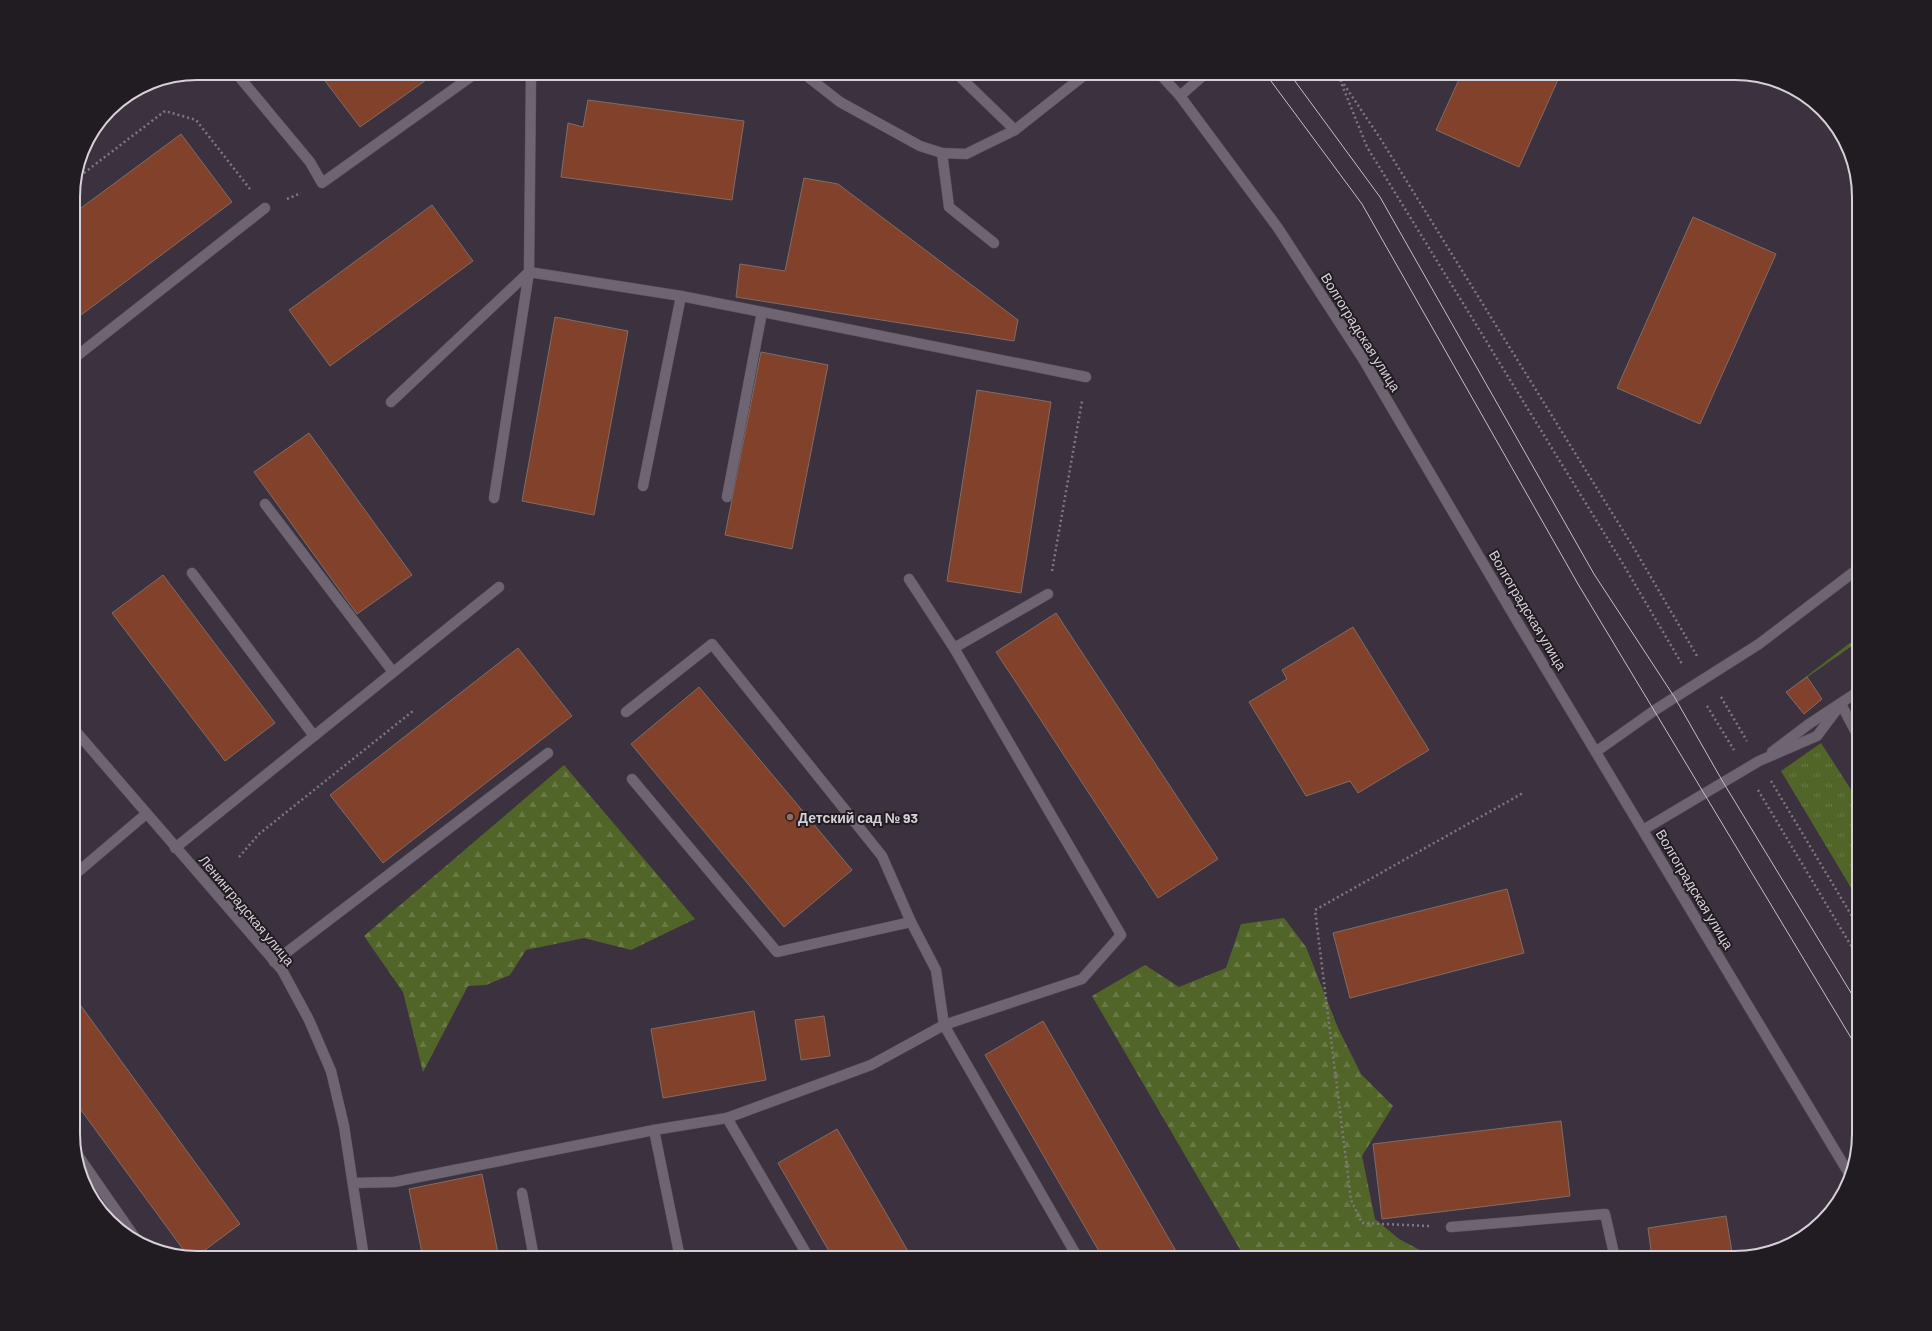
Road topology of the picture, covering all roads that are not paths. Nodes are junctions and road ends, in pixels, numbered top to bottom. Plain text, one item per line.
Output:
1 (242, 80) edge
2 (466, 80) edge
3 (531, 80) edge
4 (811, 80) edge
5 (963, 80) edge
6 (1078, 80) edge
7 (1165, 80) edge
8 (1198, 80) edge
9 (1180, 96) junction
10 (1015, 130) junction
11 (942, 153) junction
12 (265, 208) road end
13 (994, 243) dead end
14 (529, 272) junction
15 (681, 296) junction
16 (762, 312) junction
17 (80, 353) edge
18 (1086, 377) road end
19 (391, 402) dead end
20 (643, 486) dead end
21 (728, 497) dead end
22 (494, 498) dead end
23 (265, 504) dead end
24 (192, 573) dead end
25 (1852, 573) edge
26 (909, 579) dead end
27 (499, 587) dead end
28 (1048, 594) road end
29 (954, 648) junction
30 (393, 672) junction
31 (1852, 696) edge
32 (1840, 704) junction
33 (626, 712) dead end
34 (1852, 725) edge
35 (80, 736) edge
36 (314, 736) junction
37 (1597, 751) junction
38 (548, 753) dead end
39 (1759, 762) junction
40 (632, 779) dead end
41 (146, 814) junction
42 (1643, 830) junction
43 (175, 848) junction
44 (80, 870) edge
45 (910, 922) junction
46 (274, 962) junction
47 (944, 1025) junction
48 (727, 1118) junction
49 (654, 1130) junction
50 (84, 1164) edge
51 (1847, 1170) edge
52 (353, 1182) junction
53 (522, 1193) dead end
54 (1451, 1227) road end
55 (129, 1228) edge
56 (363, 1251) edge
57 (533, 1251) edge
58 (679, 1251) edge
59 (806, 1251) edge
60 (1074, 1251) edge
61 (1613, 1251) edge

1 - 2 street
3 - 14 street
4 - 11 street
5 - 10 street
6 - 10 street
7 - 9 street, Волгоградская улица
8 - 9 street
9 - 37 street, Волгоградская улица
10 - 11 street
11 - 13 street
12 - 17 street
14 - 15 street
14 - 19 street
14 - 22 street
15 - 16 street
15 - 20 street
16 - 18 street
16 - 21 street
23 - 30 street
24 - 36 street
25 - 37 street
26 - 29 street
27 - 30 street
28 - 29 street
29 - 47 street
30 - 36 street
31 - 32 street
32 - 34 street
32 - 39 street
32 - 39 street
33 - 45 street
35 - 41 street, Ленинградская улица
36 - 43 street
37 - 42 street, Волгоградская улица
38 - 46 street
39 - 42 street
40 - 45 street
41 - 43 street, Ленинградская улица
41 - 44 street
42 - 51 street, Волгоградская улица
43 - 46 street, Ленинградская улица
45 - 47 street
46 - 52 street, Ленинградская улица
47 - 48 street
47 - 60 street
48 - 49 street
48 - 59 street
49 - 52 street
49 - 58 street
50 - 55 street
52 - 56 street, Ленинградская улица
53 - 57 street
54 - 61 street

